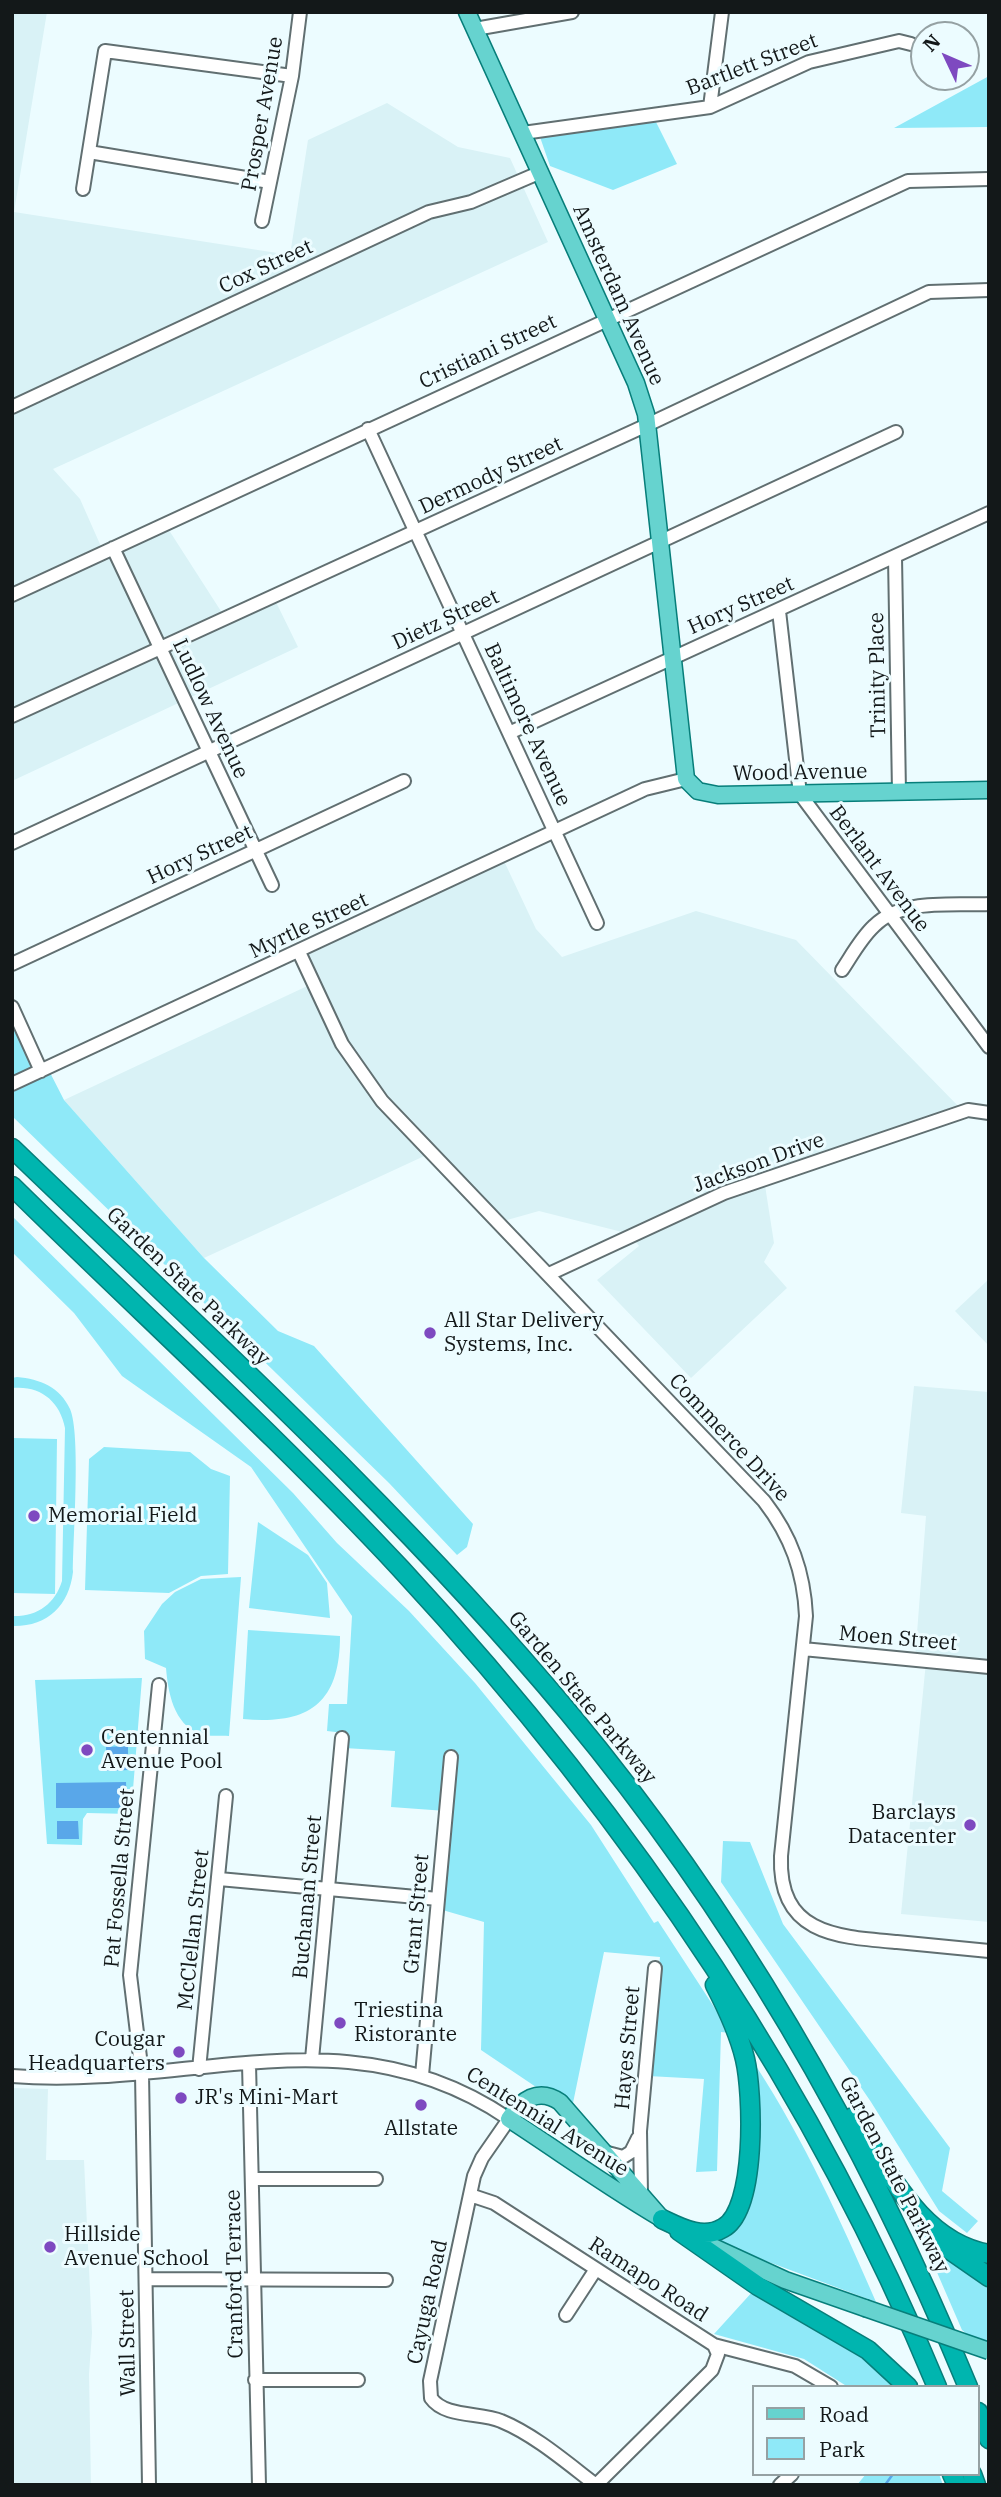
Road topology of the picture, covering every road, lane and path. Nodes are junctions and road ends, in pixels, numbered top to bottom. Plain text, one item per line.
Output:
1 (300, 12) edge
2 (467, 12) edge
3 (572, 12) edge
4 (722, 12) edge
5 (475, 29) junction
6 (910, 44) edge
7 (292, 76) junction
8 (710, 107) junction
9 (523, 134) junction
10 (89, 152) junction
11 (541, 172) junction
12 (989, 178) edge
13 (270, 182) junction
14 (82, 189) dead end
15 (262, 221) dead end
16 (989, 290) edge
17 (607, 319) junction
18 (12, 407) edge
19 (647, 425) junction
20 (368, 429) junction
21 (896, 432) dead end
22 (989, 513) edge
23 (415, 531) junction
24 (662, 541) junction
25 (113, 548) junction
26 (895, 557) junction
27 (12, 594) edge
28 (779, 611) junction
29 (463, 633) junction
30 (160, 648) junction
31 (672, 658) junction
32 (12, 716) edge
33 (509, 733) junction
34 (209, 752) junction
35 (687, 779) junction
36 (404, 781) dead end
37 (989, 790) edge
38 (899, 792) junction
39 (800, 794) junction
40 (555, 832) junction
41 (12, 843) edge
42 (255, 850) junction
43 (272, 886) dead end
44 (989, 904) edge
45 (889, 915) junction
46 (597, 923) dead end
47 (299, 952) junction
48 (12, 964) edge
49 (842, 970) dead end
50 (12, 1007) edge
51 (989, 1047) edge
52 (41, 1071) junction
53 (12, 1084) edge
54 (989, 1113) edge
55 (12, 1148) edge
56 (12, 1186) edge
57 (549, 1274) junction
58 (803, 1649) junction
59 (989, 1667) edge
60 (159, 1685) dead end
61 (342, 1738) dead end
62 (451, 1757) dead end
63 (226, 1796) dead end
64 (219, 1879) junction
65 (661, 1887) junction
66 (327, 1888) junction
67 (438, 1899) junction
68 (989, 1951) edge
69 (655, 1968) dead end
70 (761, 1980) junction
71 (312, 2059) junction
72 (249, 2064) junction
73 (199, 2069) junction
74 (142, 2074) junction
75 (422, 2075) junction
76 (12, 2076) edge
77 (509, 2119) junction
78 (640, 2131) junction
79 (604, 2152) junction
80 (254, 2179) junction
81 (376, 2179) dead end
82 (470, 2195) junction
83 (641, 2196) junction
84 (907, 2199) junction
85 (662, 2219) junction
86 (989, 2254) edge
87 (596, 2269) junction
88 (989, 2277) edge
89 (146, 2279) junction
90 (386, 2280) dead end
91 (255, 2281) junction
92 (566, 2315) dead end
93 (715, 2345) junction
94 (989, 2351) edge
95 (256, 2380) junction
96 (358, 2380) dead end
97 (828, 2385) edge
98 (906, 2385) edge
99 (936, 2385) edge
100 (967, 2385) edge
101 (980, 2417) edge
102 (989, 2439) edge
103 (149, 2485) edge
104 (259, 2485) edge
105 (596, 2485) edge

1 - 7 street, Prosper Avenue
2 - 5 main road, Amsterdam Avenue
3 - 5 street
4 - 8 street
5 - 9 main road, Amsterdam Avenue
6 - 8 street, Bartlett Street
7 - 10 street
7 - 13 street, Prosper Avenue
8 - 9 street, Bartlett Street
9 - 11 main road, Amsterdam Avenue
10 - 13 street
10 - 14 street
11 - 17 main road, Amsterdam Avenue
11 - 18 street, Cox Street
12 - 17 street, Cristiani Street
13 - 15 street, Prosper Avenue
16 - 19 street, Dermody Street
17 - 19 main road, Amsterdam Avenue
17 - 20 street, Cristiani Street
19 - 23 street, Dermody Street
19 - 24 main road, Amsterdam Avenue
20 - 23 street, Baltimore Avenue
20 - 25 street, Cristiani Street
21 - 24 street, Dietz Street
22 - 26 street, Hory Street
23 - 29 street, Baltimore Avenue
23 - 30 street, Dermody Street
24 - 29 street, Dietz Street
24 - 31 main road, Amsterdam Avenue
25 - 27 street, Cristiani Street
25 - 30 street, Ludlow Avenue
26 - 28 street, Hory Street
26 - 38 street, Trinity Place
28 - 31 street, Hory Street
28 - 39 street, Berlant Avenue
29 - 33 street, Baltimore Avenue
29 - 34 street, Dietz Street
30 - 32 street, Dermody Street
30 - 34 street, Ludlow Avenue
31 - 33 street, Hory Street
31 - 35 main road, Amsterdam Avenue
33 - 40 street, Baltimore Avenue
34 - 41 street, Dietz Street
34 - 42 street, Ludlow Avenue
35 - 39 main road, Wood Avenue
35 - 40 street, Myrtle Street
36 - 42 street, Hory Street
37 - 38 main road, Wood Avenue
38 - 39 main road, Wood Avenue
39 - 45 street, Berlant Avenue
40 - 46 street, Baltimore Avenue
40 - 47 street, Myrtle Street
42 - 43 street, Ludlow Avenue
42 - 48 street, Hory Street
44 - 45 street
45 - 49 street
45 - 51 street, Berlant Avenue
47 - 52 street, Myrtle Street
47 - 57 street, Commerce Drive
50 - 52 street
52 - 53 street, Myrtle Street
54 - 57 street, Jackson Drive
55 - 70 highway, Garden State Parkway
56 - 65 highway
57 - 58 street, Commerce Drive
58 - 59 street, Moen Street
58 - 68 street, Commerce Drive
60 - 74 street, Pat Fossella Street
61 - 66 street, Buchanan Street
62 - 67 street, Grant Street
63 - 64 street, McClellan Street
64 - 66 street
64 - 73 street, McClellan Street
65 - 85 highway
65 - 99 highway
66 - 67 street
66 - 71 street, Buchanan Street
67 - 75 street, Grant Street
69 - 78 street, Hayes Street
70 - 84 highway
70 - 100 highway, Garden State Parkway
71 - 72 street, Centennial Avenue
71 - 75 street, Centennial Avenue
72 - 73 street, Centennial Avenue
72 - 80 street, Cranford Terrace
73 - 74 street, Centennial Avenue
74 - 76 street, Centennial Avenue
74 - 89 street, Wall Street
75 - 77 street, Centennial Avenue
77 - 79 main road
77 - 82 street, Cayuga Road
77 - 85 main road, Centennial Avenue
78 - 79 street, Hayes Street
78 - 83 street, Hayes Street
79 - 83 main road
80 - 81 street
80 - 91 street, Cranford Terrace
82 - 87 street, Ramapo Road
82 - 105 street, Cayuga Road
83 - 85 main road
84 - 86 highway
84 - 88 highway
85 - 94 main road, Centennial Avenue, bridge
85 - 98 highway
87 - 92 street
87 - 93 street, Ramapo Road
89 - 91 street
89 - 103 street, Wall Street
90 - 91 street
91 - 95 street, Cranford Terrace
93 - 97 street
93 - 105 street, Ramapo Road
95 - 96 street
95 - 104 street, Cranford Terrace
101 - 102 highway

